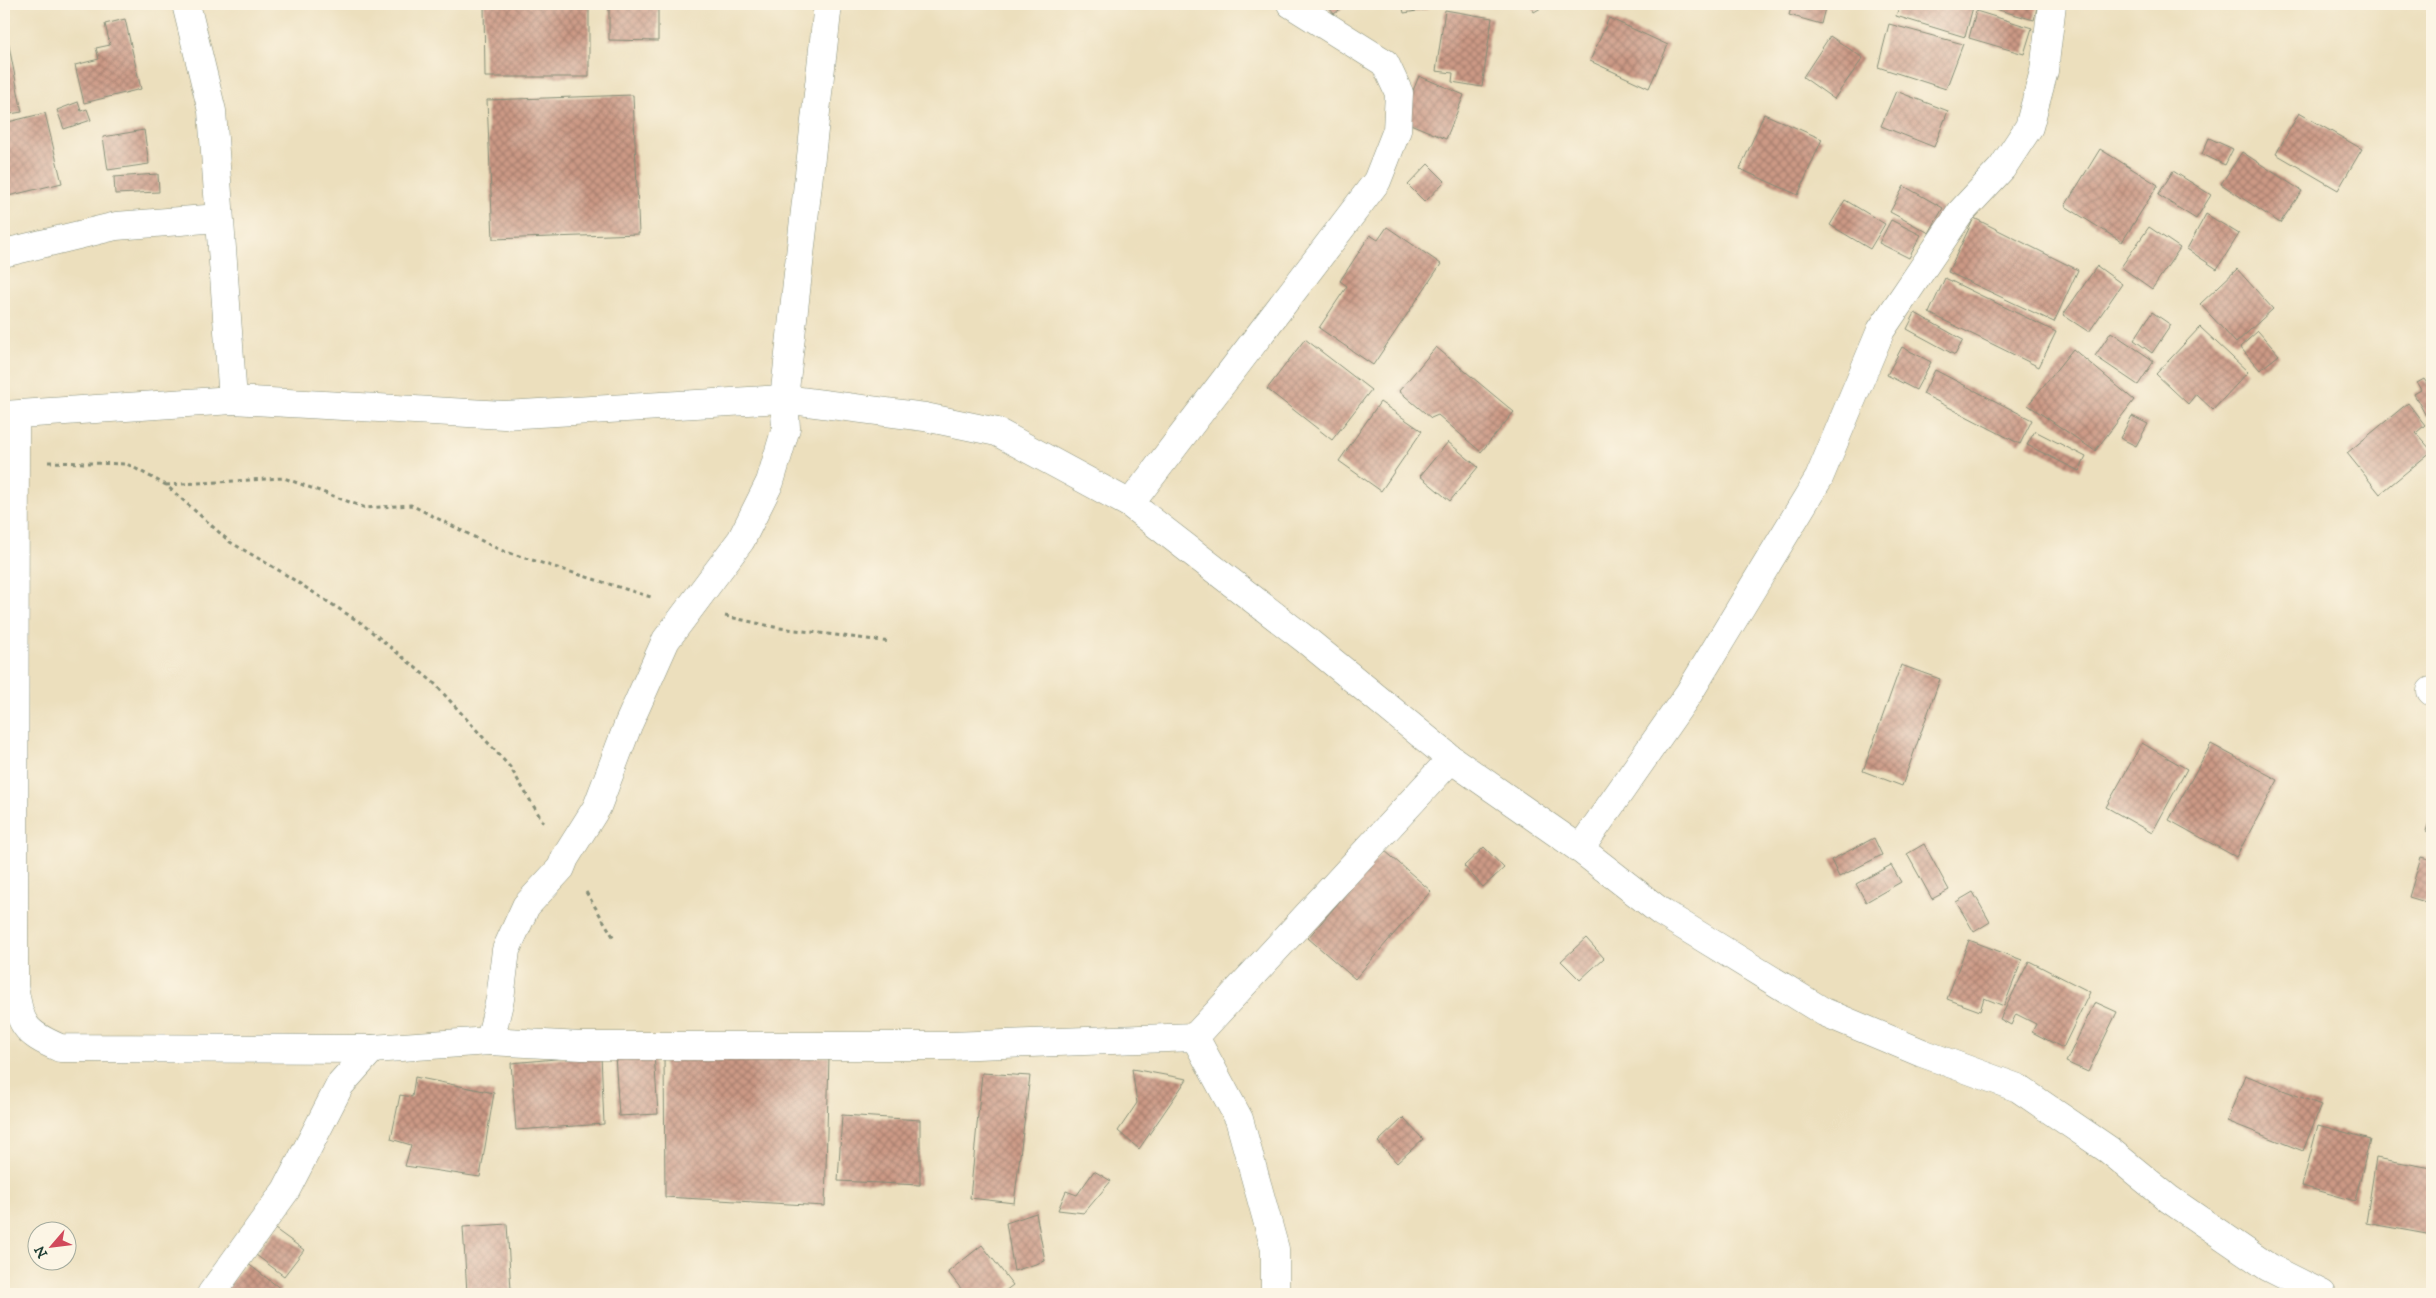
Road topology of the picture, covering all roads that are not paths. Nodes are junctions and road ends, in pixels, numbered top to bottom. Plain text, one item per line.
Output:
1 (186, 4) edge
2 (828, 4) edge
3 (1291, 4) edge
4 (2052, 4) edge
5 (219, 218) junction
6 (4, 253) edge
7 (784, 399) junction
8 (232, 400) junction
9 (9, 415) edge
10 (1130, 504) junction
11 (1451, 759) junction
12 (1580, 849) junction
13 (1195, 1037) junction
14 (490, 1041) junction
15 (372, 1049) junction
16 (211, 1294) edge
17 (1275, 1294) edge
18 (2322, 1294) edge

1 - 5 street
2 - 7 street
3 - 10 street
4 - 12 street
5 - 6 street
5 - 8 street
7 - 8 street
7 - 10 street
7 - 14 street
8 - 9 street
9 - 15 street
10 - 11 street
11 - 12 street
11 - 13 street
12 - 18 street
13 - 14 street
13 - 17 street
14 - 15 street
15 - 16 street

